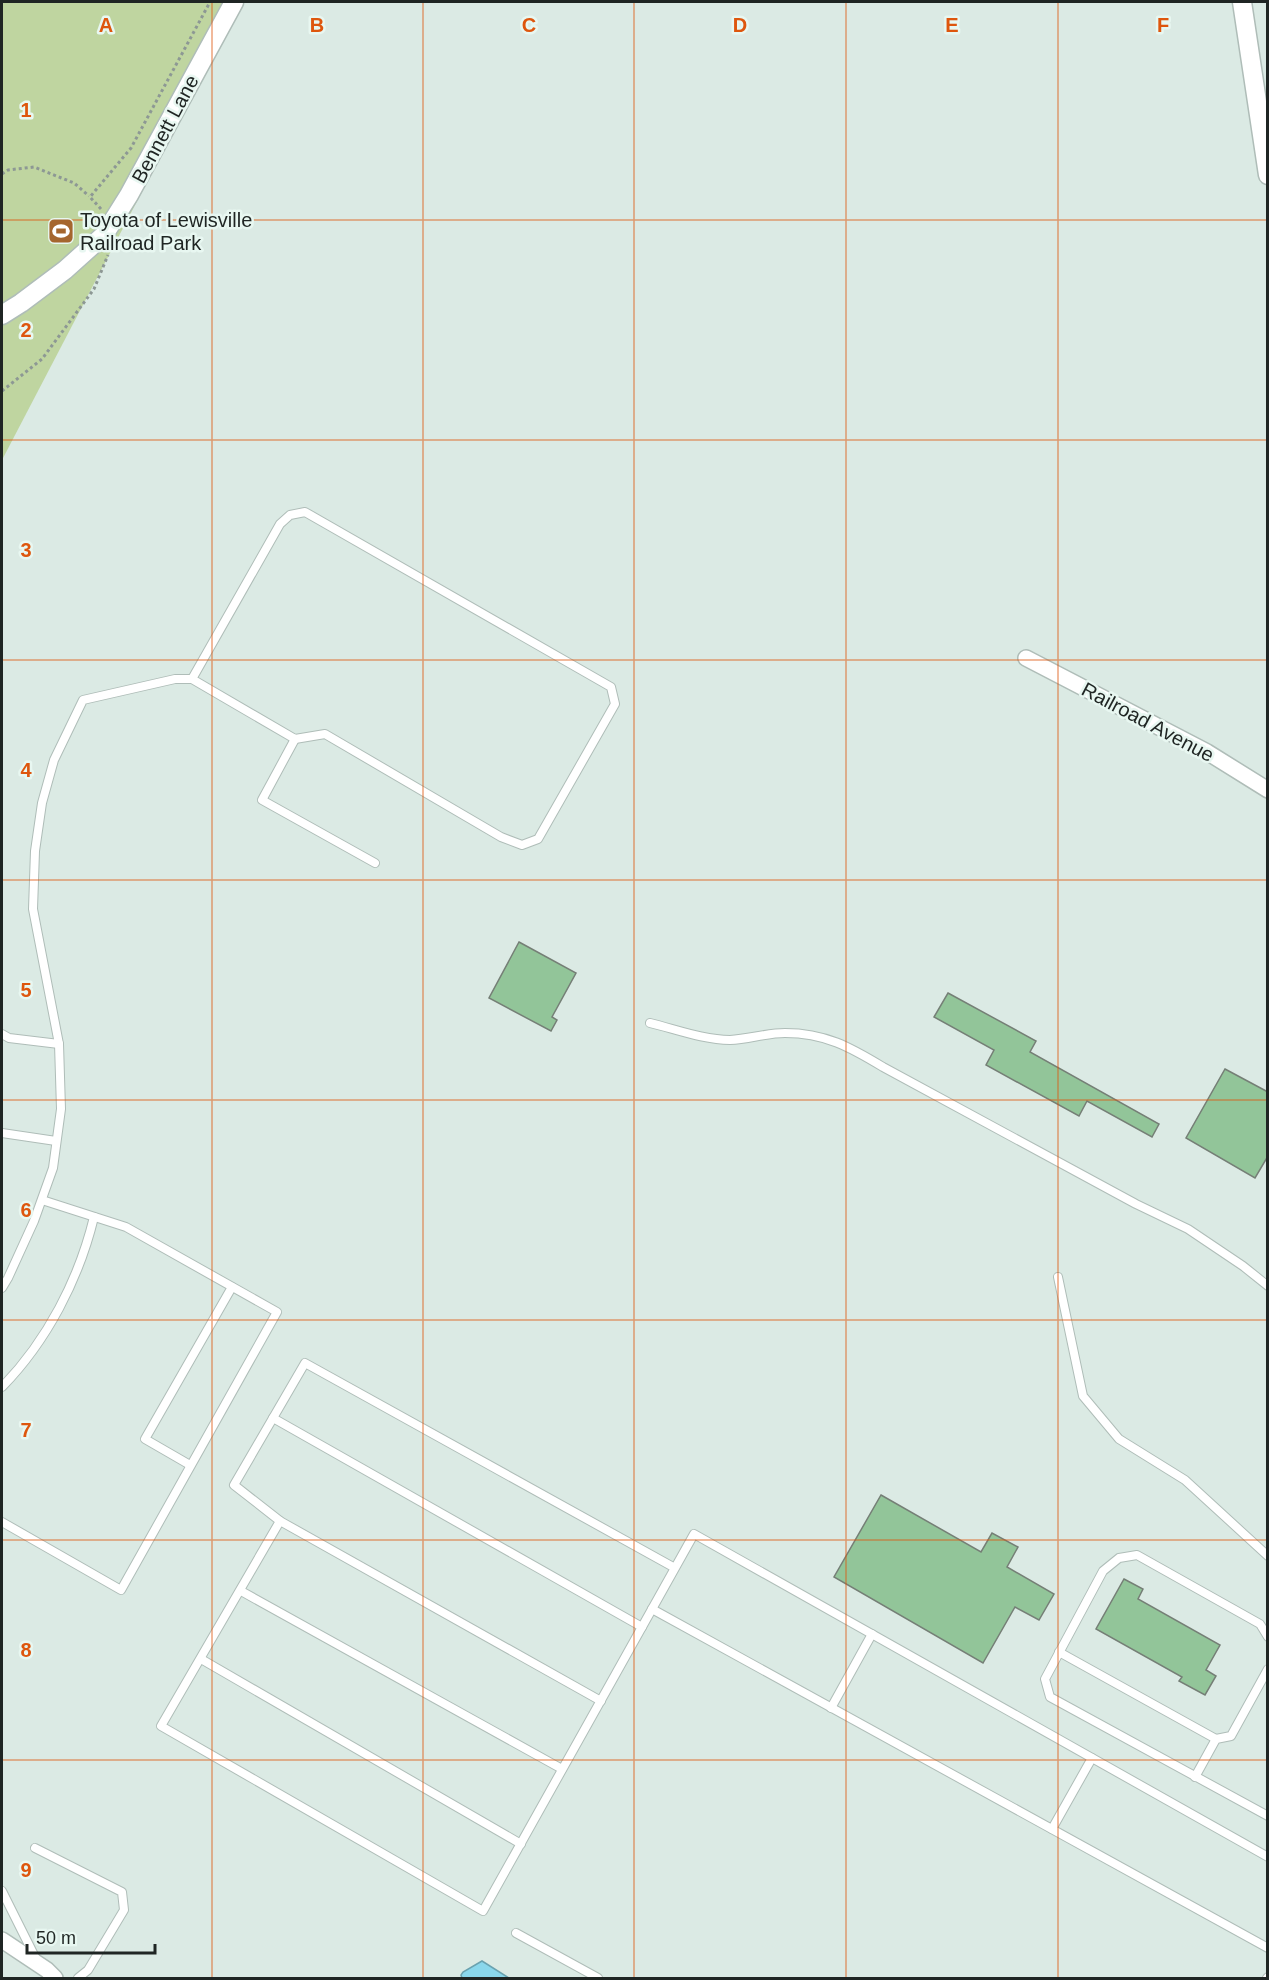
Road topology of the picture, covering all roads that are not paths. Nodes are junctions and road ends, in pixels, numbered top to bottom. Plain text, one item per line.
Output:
1 (234, 2) edge
2 (1242, 2) edge
3 (1268, 175) edge
4 (2, 315) edge
5 (1026, 658) dead end
6 (192, 679) junction
7 (295, 739) junction
8 (1268, 790) edge
9 (375, 863) dead end
10 (650, 1023) dead end
11 (2, 1034) edge
12 (59, 1044) junction
13 (2, 1133) edge
14 (56, 1141) junction
15 (42, 1200) junction
16 (94, 1217) junction
17 (1058, 1277) dead end
18 (1268, 1286) edge
19 (232, 1287) junction
20 (2, 1288) edge
21 (2, 1387) edge
22 (273, 1418) junction
23 (190, 1465) junction
24 (280, 1521) junction
25 (2, 1522) edge
26 (1268, 1556) edge
27 (675, 1568) junction
28 (241, 1591) junction
29 (652, 1609) junction
30 (642, 1627) junction
31 (872, 1634) junction
32 (1268, 1637) edge
33 (1059, 1652) junction
34 (201, 1659) junction
35 (1268, 1669) edge
36 (601, 1701) junction
37 (831, 1708) junction
38 (1216, 1739) junction
39 (1092, 1758) junction
40 (562, 1769) junction
41 (1195, 1777) junction
42 (1268, 1816) edge
43 (1052, 1829) junction
44 (521, 1844) junction
45 (35, 1848) dead end
46 (1268, 1857) edge
47 (2, 1891) edge
48 (516, 1933) dead end
49 (2, 1940) edge
50 (1268, 1947) edge
51 (40, 1966) junction
52 (55, 1978) edge
53 (78, 1978) edge
54 (598, 1978) edge

1 - 4 street, Bennett Lane
2 - 3 street
5 - 8 street, Railroad Avenue
6 - 7 lane
6 - 7 lane
6 - 12 lane
7 - 9 lane
10 - 18 lane
11 - 12 lane
12 - 14 lane
13 - 14 lane
14 - 15 lane
15 - 16 lane
15 - 20 lane
16 - 19 lane
16 - 21 lane
17 - 26 lane
19 - 23 lane
19 - 23 lane
22 - 24 lane
22 - 27 lane
22 - 30 lane
23 - 25 lane
24 - 28 lane
24 - 36 lane
27 - 29 lane
27 - 31 lane
28 - 34 lane
28 - 40 lane
29 - 30 lane
29 - 37 lane
30 - 36 lane
31 - 37 lane
31 - 39 lane
32 - 33 lane
33 - 38 lane
33 - 41 lane
34 - 44 lane
34 - 44 lane
35 - 38 lane
36 - 40 lane
37 - 43 lane
38 - 41 lane
39 - 43 lane
39 - 46 lane
40 - 44 lane
41 - 42 lane
43 - 50 lane
45 - 53 lane
47 - 51 lane
48 - 54 lane
49 - 51 street
51 - 52 street

